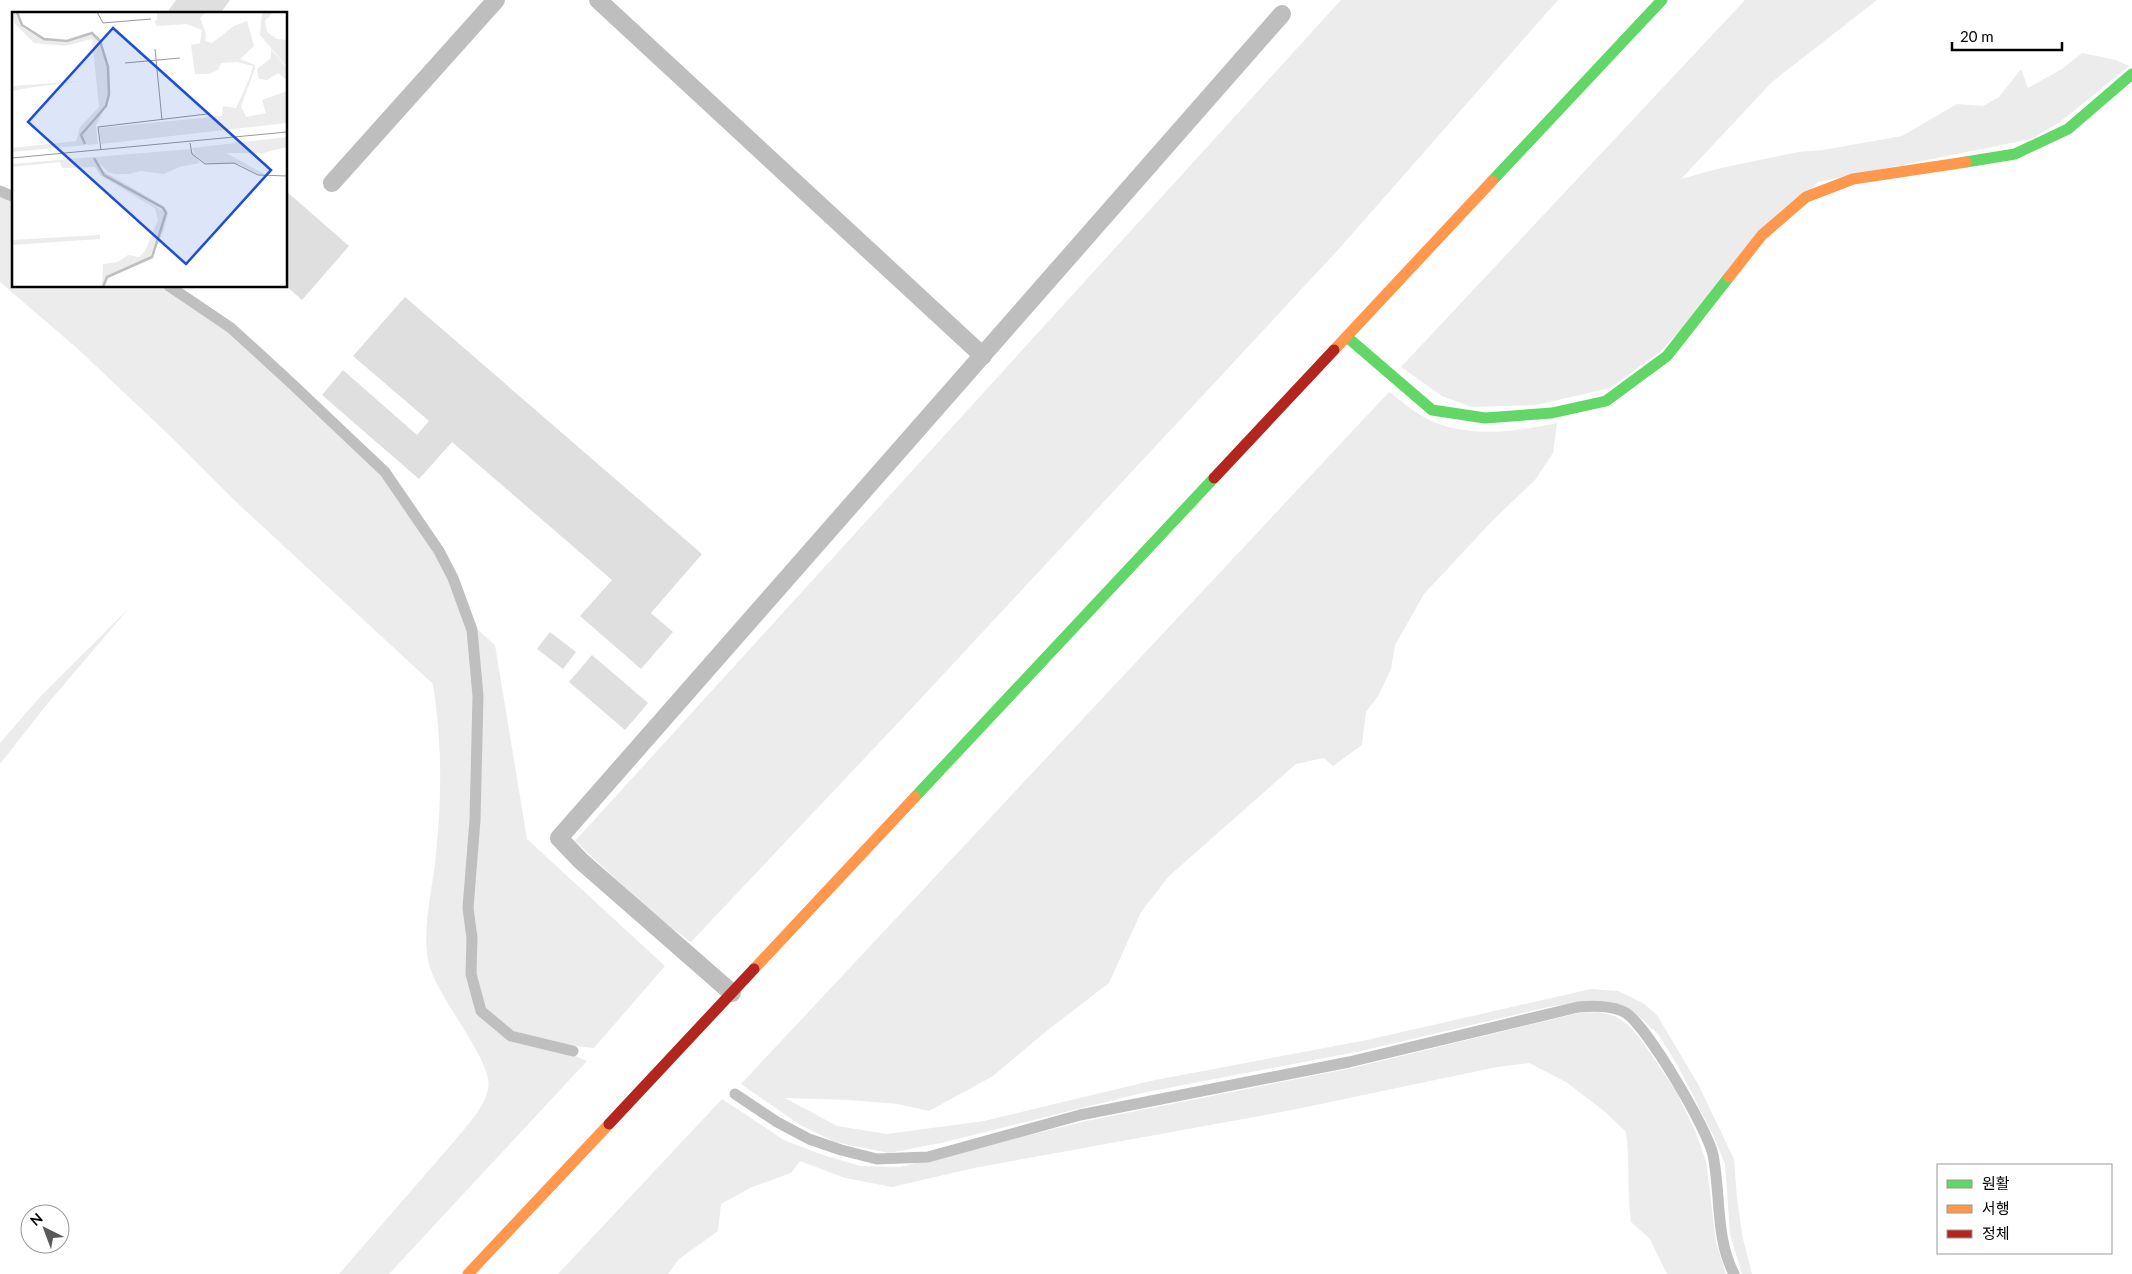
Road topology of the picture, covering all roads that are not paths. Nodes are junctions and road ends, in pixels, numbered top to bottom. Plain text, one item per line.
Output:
1 (496, 0) edge
2 (598, 0) edge
3 (1662, 0) edge
4 (1282, 14) dead end
5 (2132, 74) edge
6 (332, 183) dead end
7 (1347, 338) junction
8 (983, 356) junction
9 (732, 993) junction
10 (468, 1274) edge

1 - 6 lane
2 - 8 lane
3 - 7 main road
4 - 8 lane
5 - 7 main road
7 - 9 main road
8 - 9 lane
9 - 10 main road

